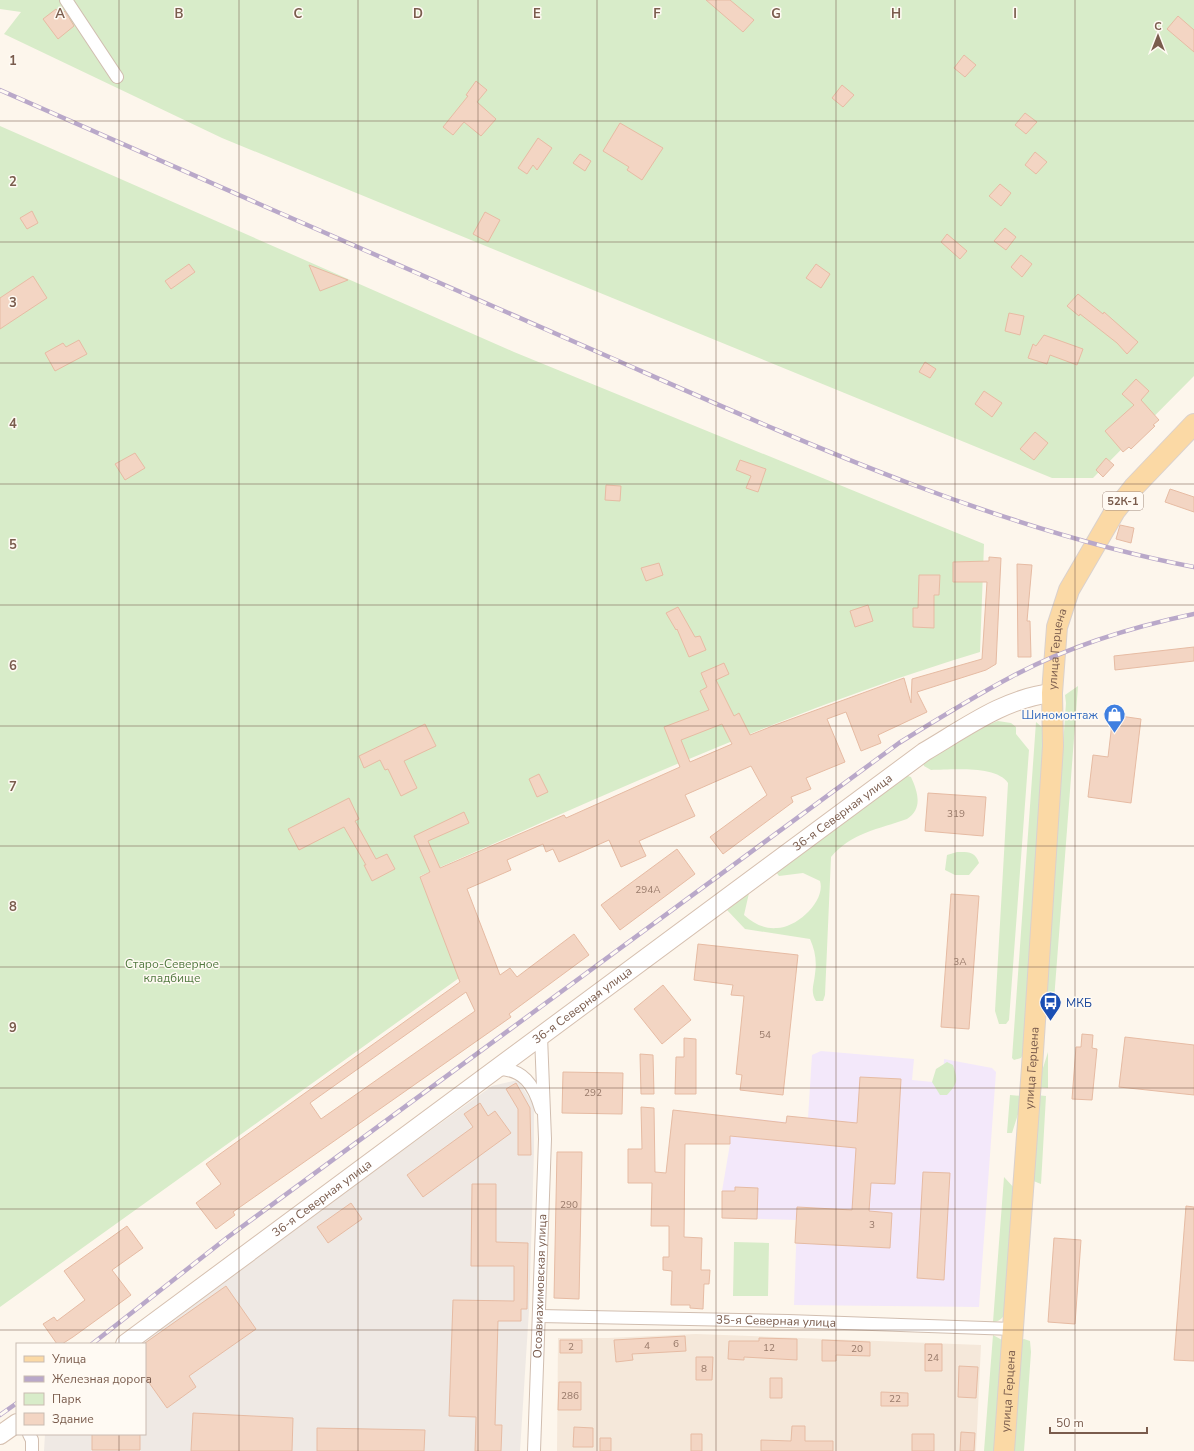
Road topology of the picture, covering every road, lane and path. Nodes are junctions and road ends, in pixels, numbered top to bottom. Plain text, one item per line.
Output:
1 (66, 0) edge
2 (118, 76) dead end
3 (1194, 424) edge
4 (1052, 693) junction
5 (541, 1036) junction
6 (496, 1069) junction
7 (544, 1122) junction
8 (539, 1316) junction
9 (1013, 1329) junction
10 (126, 1343) edge
11 (16, 1424) edge
12 (0, 1435) edge
13 (30, 1435) edge
14 (32, 1451) edge
15 (534, 1451) edge
16 (1004, 1451) edge

1 - 2 street
3 - 4 main road, улица Герцена / 52К-1
4 - 5 main road, 36-я Северная улица
4 - 9 main road, улица Герцена
5 - 6 main road, 36-я Северная улица
5 - 7 street, Осоавиахимовская улица
6 - 7 street, Осоавиахимовская улица
6 - 10 main road, 36-я Северная улица
7 - 8 street, Осоавиахимовская улица
8 - 9 street, 35-я Северная улица
8 - 15 street, Осоавиахимовская улица
9 - 16 main road, улица Герцена
11 - 12 main road
13 - 14 street

